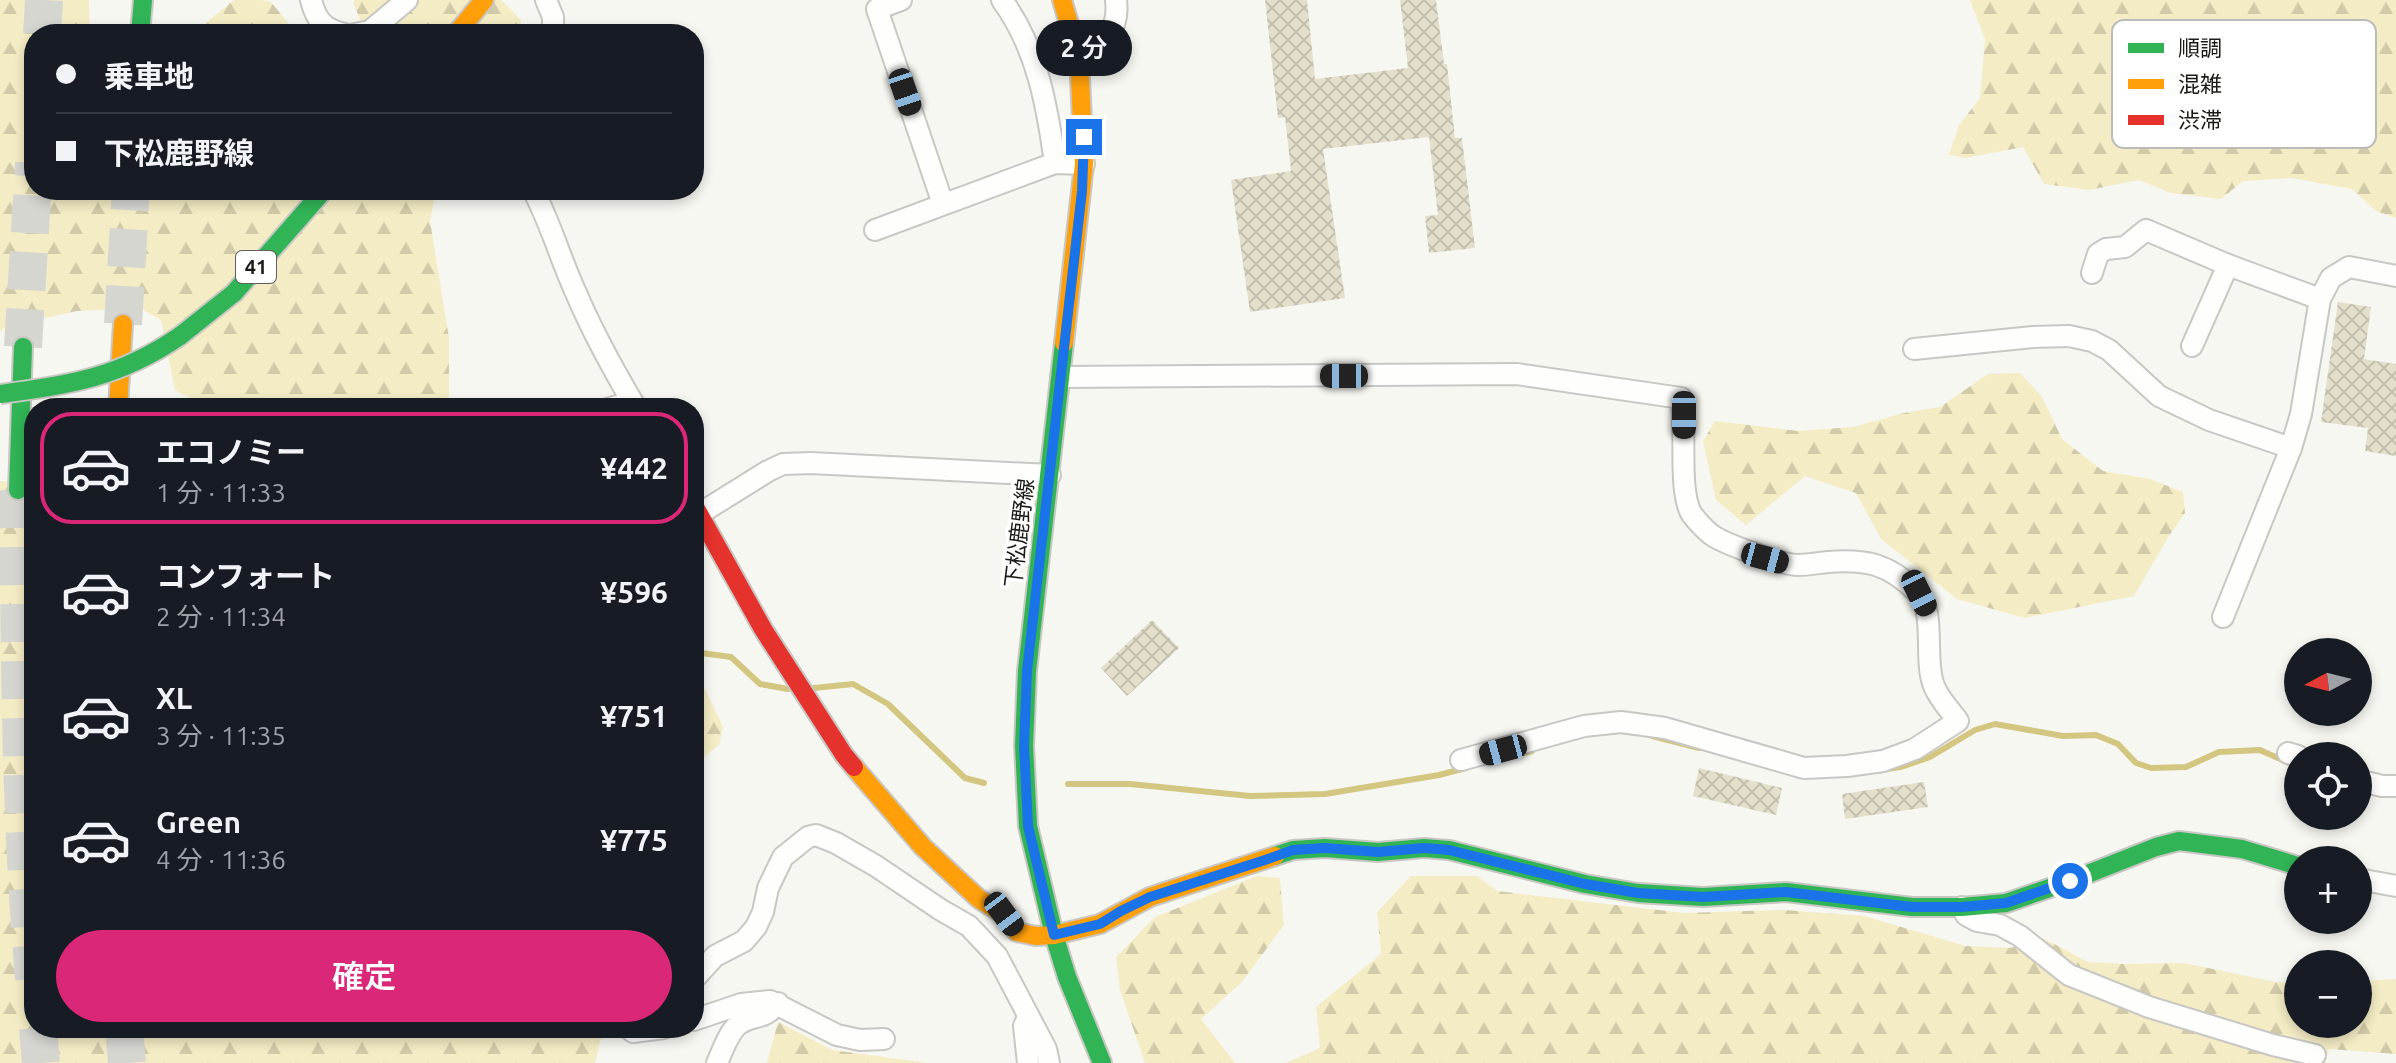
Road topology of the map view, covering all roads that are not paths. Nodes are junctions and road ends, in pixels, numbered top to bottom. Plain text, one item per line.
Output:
1 (143, 0) edge
2 (311, 0) edge
3 (407, 0) edge
4 (546, 0) edge
5 (901, 0) edge
6 (1002, 0) edge
7 (1062, 0) edge
8 (1116, 0) edge
9 (473, 4) edge
10 (141, 24) edge
11 (322, 24) edge
12 (378, 24) edge
13 (462, 24) edge
14 (553, 24) edge
15 (1079, 57) junction
16 (1055, 163) junction
17 (1084, 164) junction
18 (315, 200) edge
19 (539, 200) edge
20 (943, 204) junction
21 (875, 230) dead end
22 (2228, 265) junction
23 (2092, 273) dead end
24 (2396, 276) edge
25 (2320, 299) junction
26 (123, 324) tunnel mouth
27 (2192, 346) dead end
28 (23, 347) tunnel mouth
29 (1914, 349) dead end
30 (1061, 377) junction
31 (0, 394) edge
32 (119, 398) edge
33 (630, 398) edge
34 (2291, 448) junction
35 (1050, 475) junction
36 (18, 490) tunnel mouth
37 (704, 505) edge
38 (704, 522) edge
39 (2223, 617) dead end
40 (1461, 760) dead end
41 (2372, 784) edge
42 (2396, 786) edge
43 (2284, 862) edge
44 (2372, 882) edge
45 (2396, 886) edge
46 (1962, 907) junction
47 (1017, 932) junction
48 (1054, 935) junction
49 (997, 956) junction
50 (704, 968) edge
51 (778, 1003) junction
52 (704, 1017) edge
53 (1028, 1017) junction
54 (884, 1039) dead end
55 (2315, 1055) dead end
56 (717, 1063) edge
57 (1028, 1063) edge
58 (1049, 1063) edge
59 (1102, 1063) edge

1 - 10 main road
2 - 11 street
3 - 12 street
4 - 14 street
5 - 20 street
6 - 16 street
7 - 15 main road, 下松鹿野線
8 - 15 street
9 - 13 main road
15 - 17 main road, 下松鹿野線
16 - 17 street
16 - 20 street
17 - 30 main road, 下松鹿野線
18 - 31 main road, 41, bridge
19 - 33 street
20 - 21 street
22 - 23 street
22 - 25 street
22 - 27 street
24 - 25 street
25 - 34 street
26 - 32 main road
28 - 36 main road
29 - 34 street
30 - 35 main road, 下松鹿野線
30 - 40 street
34 - 39 street
35 - 37 street
35 - 48 main road, 下松鹿野線
38 - 47 main road
41 - 42 street
43 - 46 main road
44 - 45 street
46 - 48 main road
46 - 55 street
47 - 48 main road
47 - 49 street
48 - 59 main road, 下松鹿野線
49 - 50 street
49 - 53 street
51 - 52 street
51 - 54 street
51 - 56 street
53 - 57 street
53 - 58 street

